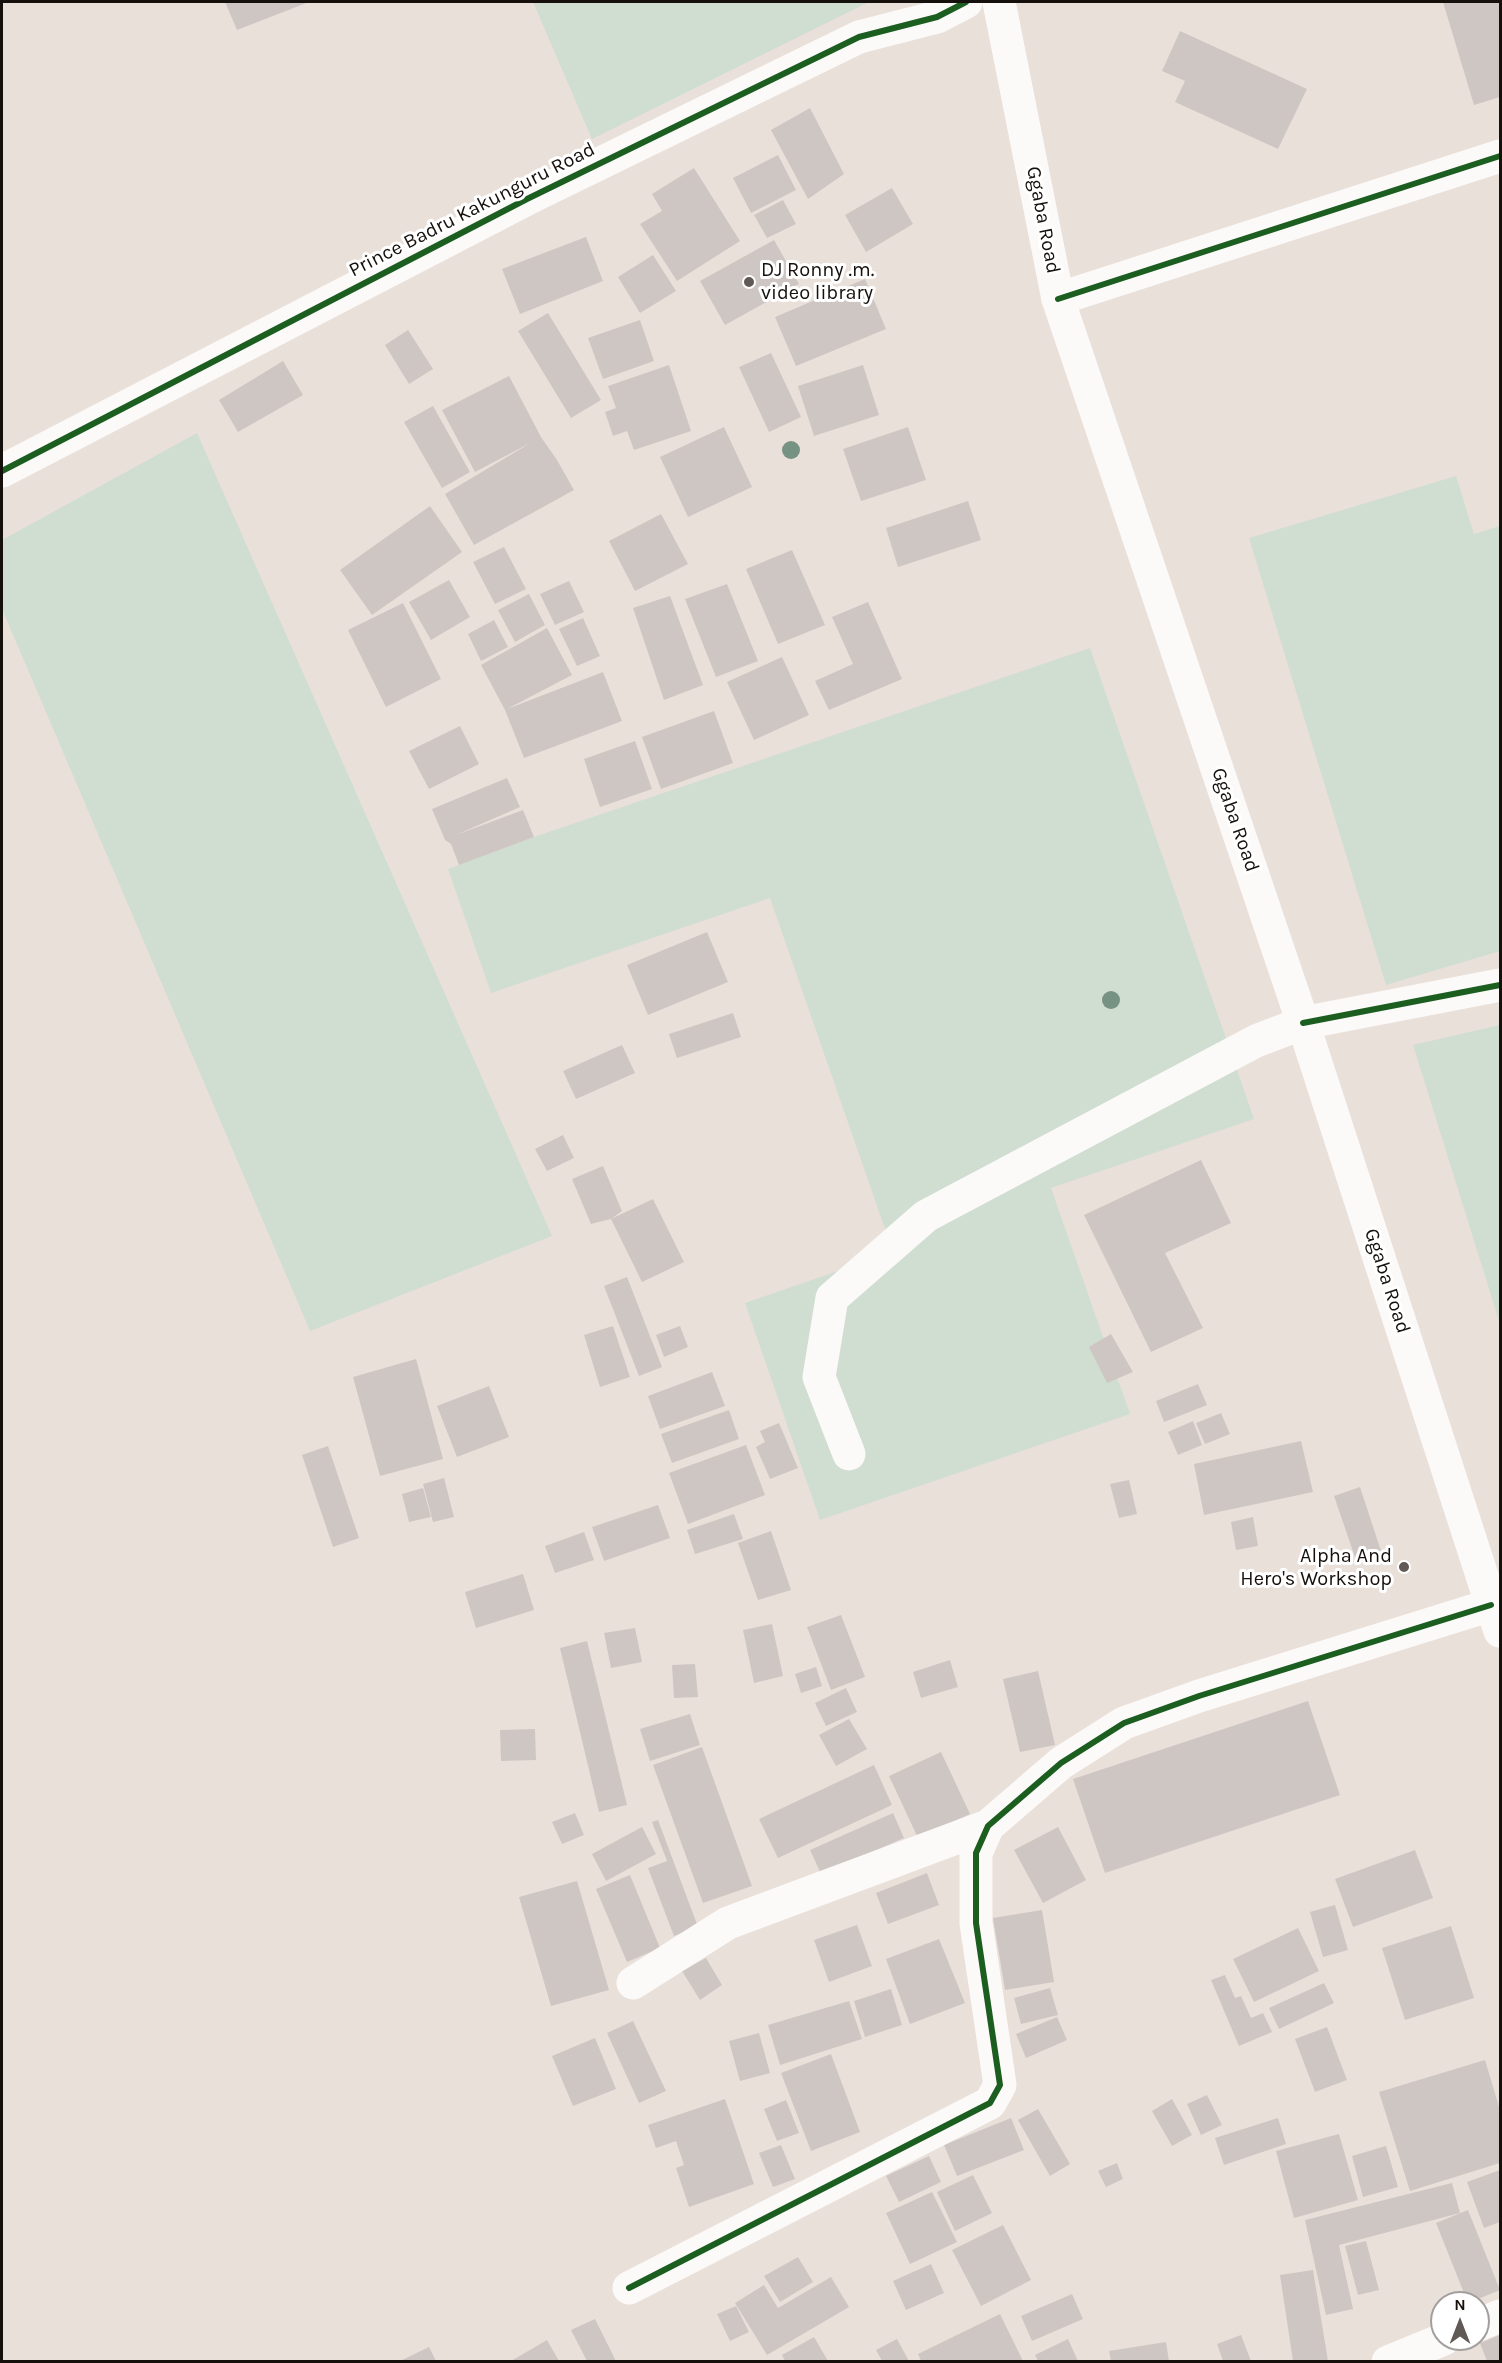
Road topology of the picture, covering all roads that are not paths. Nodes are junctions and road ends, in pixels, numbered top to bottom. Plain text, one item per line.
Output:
1 (966, 2) edge
2 (999, 2) edge
3 (1500, 156) edge
4 (1059, 299) junction
5 (2, 471) edge
6 (1500, 985) edge
7 (1303, 1023) junction
8 (849, 1454) dead end
9 (1496, 1618) edge
10 (988, 1826) junction
11 (633, 1983) dead end
12 (629, 2288) dead end
13 (1430, 2344) edge
14 (1388, 2361) edge

1 - 5 street, Prince Badru Kakunguru Road
2 - 4 street, Ggaba Road
3 - 4 street
4 - 7 street, Ggaba Road
6 - 7 street
7 - 8 street
7 - 9 street, Ggaba Road
9 - 10 street
10 - 11 street
10 - 12 street
13 - 14 street

